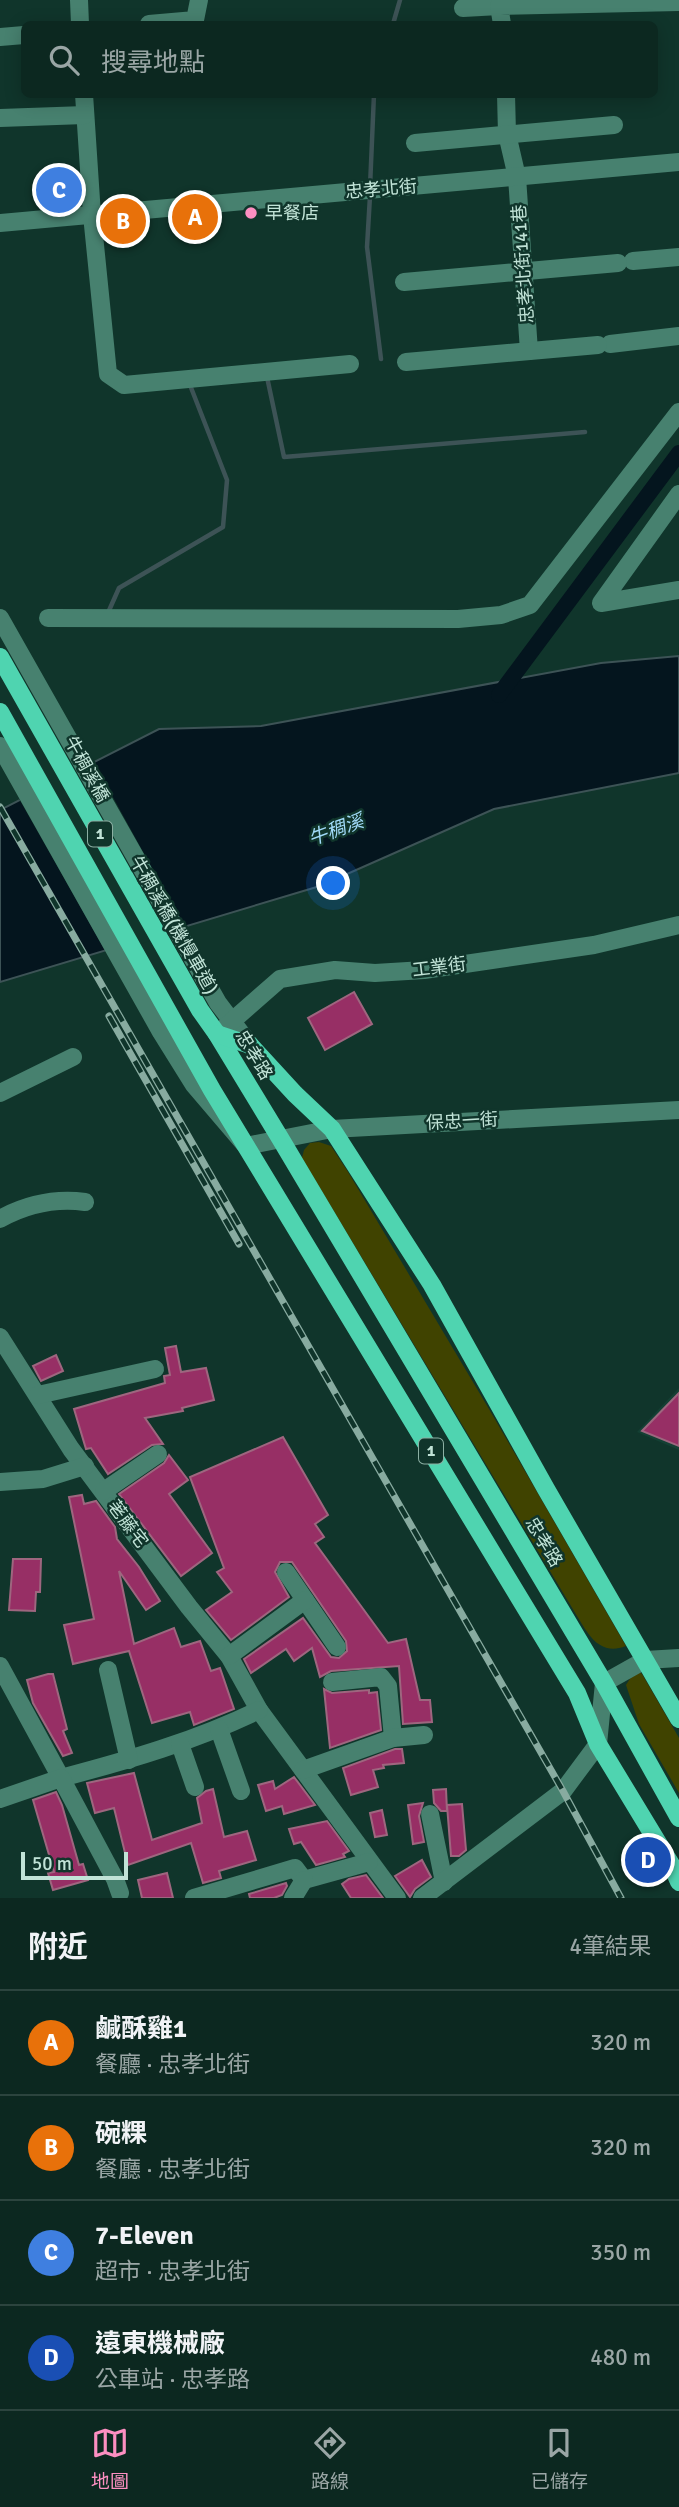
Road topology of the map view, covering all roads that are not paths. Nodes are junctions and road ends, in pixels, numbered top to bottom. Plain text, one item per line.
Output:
1 (79, 0) edge
2 (199, 0) edge
3 (679, 2) edge
4 (500, 3) edge
5 (463, 8) dead end
6 (80, 21) edge
7 (184, 21) edge
8 (502, 21) edge
9 (21, 35) edge
10 (0, 37) edge
11 (84, 98) edge
12 (506, 98) edge
13 (85, 115) junction
14 (0, 118) edge
15 (614, 125) dead end
16 (507, 134) junction
17 (415, 143) dead end
18 (679, 162) edge
19 (517, 177) junction
20 (92, 215) junction
21 (0, 223) edge
22 (679, 257) edge
23 (523, 270) junction
24 (404, 282) dead end
25 (679, 336) edge
26 (529, 351) junction
27 (406, 362) dead end
28 (350, 364) dead end
29 (679, 412) edge
30 (679, 494) edge
31 (679, 590) edge
32 (0, 618) edge
33 (48, 618) dead end
34 (0, 657) edge
35 (0, 712) edge
36 (0, 746) edge
37 (679, 925) edge
38 (232, 1021) junction
39 (169, 1028) junction
40 (217, 1034) junction
41 (250, 1045) junction
42 (73, 1057) dead end
43 (0, 1093) edge
44 (679, 1110) edge
45 (332, 1129) junction
46 (280, 1138) junction
47 (246, 1146) junction
48 (85, 1202) dead end
49 (0, 1219) edge
50 (0, 1337) edge
51 (156, 1369) dead end
52 (38, 1395) junction
53 (158, 1454) dead end
54 (85, 1466) junction
55 (0, 1482) edge
56 (104, 1491) junction
57 (286, 1572) dead end
58 (305, 1600) junction
59 (337, 1647) dead end
60 (229, 1656) junction
61 (679, 1658) edge
62 (645, 1660) junction
63 (0, 1666) edge
64 (108, 1670) dead end
65 (332, 1682) dead end
66 (604, 1683) junction
67 (259, 1710) junction
68 (679, 1719) edge
69 (219, 1729) junction
70 (424, 1735) dead end
71 (393, 1738) junction
72 (180, 1744) junction
73 (598, 1744) junction
74 (129, 1760) junction
75 (303, 1770) junction
76 (61, 1778) junction
77 (195, 1787) dead end
78 (241, 1791) dead end
79 (0, 1798) edge
80 (430, 1814) dead end
81 (679, 1818) edge
82 (369, 1862) junction
83 (304, 1880) junction
84 (444, 1882) junction
85 (679, 1882) edge
86 (115, 1896) edge
87 (194, 1898) edge
88 (293, 1898) edge
89 (397, 1898) edge
90 (422, 1898) edge

1 - 6 street
2 - 7 street
3 - 4 street
4 - 5 street
4 - 8 street
9 - 10 street
11 - 13 street
12 - 16 street, 忠孝北街141巷
13 - 14 street
13 - 20 street
15 - 16 street
16 - 17 street
16 - 19 street, 忠孝北街141巷
18 - 19 street, 忠孝北街
19 - 20 street, 忠孝北街
19 - 23 street, 忠孝北街141巷
20 - 21 street, 忠孝北街
20 - 28 street
22 - 23 street
23 - 24 street
23 - 26 street, 忠孝北街141巷
25 - 26 street
26 - 27 street
29 - 33 street
30 - 31 street
32 - 38 street, 牛稠溪橋(機慢車道)
34 - 40 main road, 牛稠溪橋 / 1
35 - 39 main road, 1
36 - 39 street
37 - 38 street, 工業街
38 - 40 street, 工業街
38 - 41 street, 牛稠溪橋(機慢車道)
39 - 47 main road, 1
40 - 41 main road, 忠孝路
40 - 46 main road, 忠孝路 / 1
41 - 45 main road, 忠孝路
42 - 43 street
44 - 45 street, 保忠一街
45 - 46 street, 保忠一街
45 - 62 main road, 忠孝路
46 - 47 street, 保忠一街
46 - 66 main road, 忠孝路 / 1
47 - 73 main road, 1
48 - 49 street
50 - 52 street, 荖藤宅
51 - 52 street
52 - 54 street, 荖藤宅
53 - 56 street
54 - 55 street
54 - 56 street, 荖藤宅
56 - 60 street, 荖藤宅
57 - 58 street
58 - 59 street
58 - 60 street
60 - 67 street, 荖藤宅
61 - 62 street
62 - 66 street
62 - 68 main road, 忠孝路
63 - 76 street
64 - 74 street
65 - 71 street
66 - 73 street
66 - 81 main road, 忠孝路 / 1
67 - 69 street
67 - 75 street, 荖藤宅
69 - 72 street
69 - 78 street
70 - 71 street
71 - 75 street
72 - 74 street
72 - 77 street
73 - 84 street
73 - 85 main road, 1
74 - 76 street
75 - 82 street, 荖藤宅
76 - 79 street
76 - 86 street
80 - 84 street
82 - 83 street
82 - 89 street, 荖藤宅
83 - 87 street
83 - 88 street
84 - 90 street

